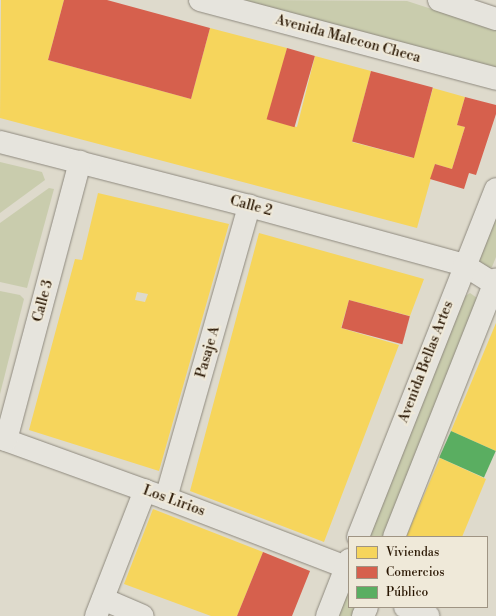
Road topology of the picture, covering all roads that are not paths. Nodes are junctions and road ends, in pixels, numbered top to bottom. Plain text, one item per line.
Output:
1 (200, 0) edge
2 (440, 0) edge
3 (496, 18) edge
4 (496, 79) edge
5 (0, 142) edge
6 (80, 162) junction
7 (496, 189) edge
8 (249, 206) junction
9 (464, 265) junction
10 (495, 283) edge
11 (3, 439) edge
12 (144, 490) junction
13 (166, 498) junction
14 (358, 536) edge
15 (394, 536) edge
16 (348, 563) edge
17 (99, 607) edge
18 (408, 608) edge
19 (143, 616) edge
20 (327, 616) edge
21 (428, 616) edge

1 - 4 street, Avenida Malecon Checa
2 - 3 street
5 - 6 street, Calle 2
6 - 8 street, Calle 2
6 - 11 street, Calle 3
7 - 9 street, Avenida Bellas Artes
8 - 9 street, Calle 2
8 - 13 street, Pasaje A
9 - 10 street, Calle 2
9 - 14 street, Avenida Bellas Artes
10 - 15 street
11 - 12 street, Los Lirios
12 - 13 street, Los Lirios
12 - 17 street
13 - 16 street, Los Lirios
16 - 20 street
17 - 19 street
18 - 21 street

